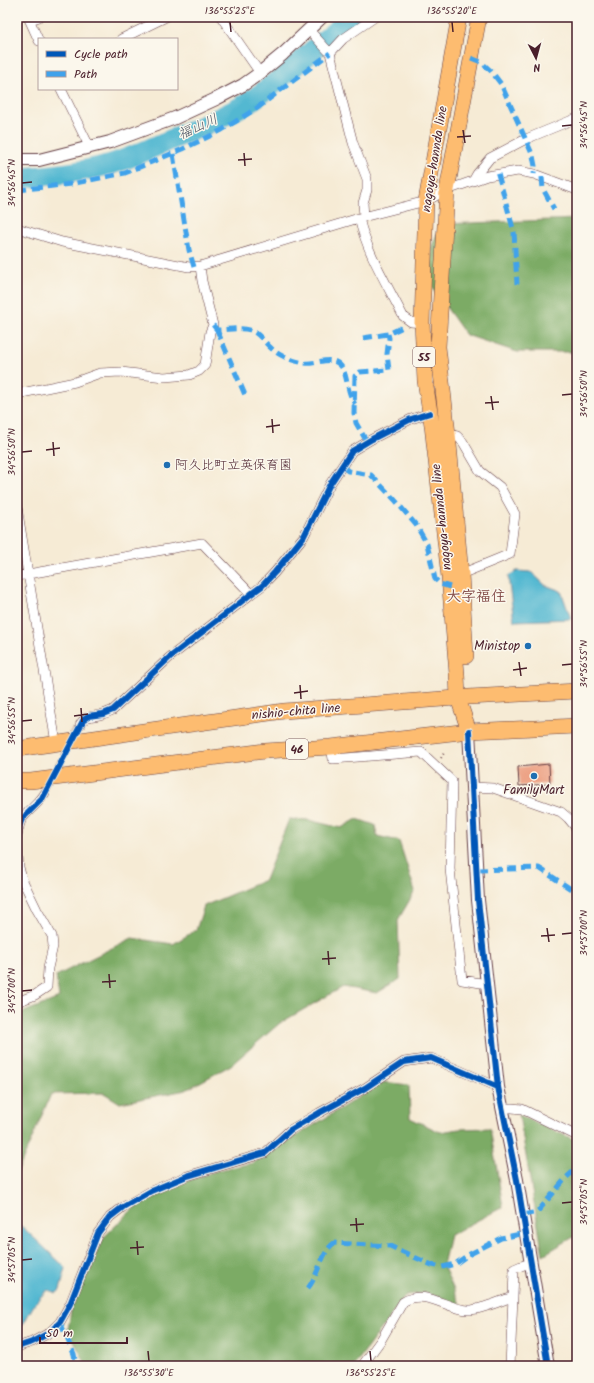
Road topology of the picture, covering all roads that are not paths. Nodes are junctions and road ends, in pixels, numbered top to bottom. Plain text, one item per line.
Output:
1 (39, 17) edge
2 (166, 17) edge
3 (221, 17) edge
4 (322, 17) edge
5 (375, 17) edge
6 (459, 17) edge
7 (479, 17) edge
8 (29, 18) edge
9 (312, 33) junction
10 (123, 38) edge
11 (38, 39) edge
12 (328, 52) junction
13 (260, 73) junction
14 (61, 90) edge
15 (577, 118) edge
16 (90, 148) junction
17 (17, 160) edge
18 (473, 181) junction
19 (447, 190) junction
20 (577, 190) edge
21 (426, 201) junction
22 (361, 218) junction
23 (17, 228) edge
24 (200, 266) junction
25 (422, 324) junction
26 (17, 394) edge
27 (430, 413) junction
28 (448, 434) junction
29 (17, 507) edge
30 (28, 574) junction
31 (461, 574) junction
32 (17, 576) edge
33 (251, 594) junction
34 (577, 691) edge
35 (464, 698) junction
36 (80, 725) tunnel mouth
37 (577, 726) edge
38 (469, 731) junction
39 (56, 743) junction
40 (331, 747) junction
41 (17, 749) edge
42 (17, 781) edge
43 (473, 787) junction
44 (45, 793) tunnel mouth
45 (577, 829) edge
46 (17, 837) edge
47 (17, 847) edge
48 (487, 984) junction
49 (17, 1002) edge
50 (498, 1087) junction
51 (503, 1108) junction
52 (577, 1136) edge
53 (531, 1263) junction
54 (513, 1297) junction
55 (17, 1347) edge
56 (362, 1366) edge
57 (510, 1366) edge
58 (548, 1366) edge

1 - 8 street
2 - 10 street
3 - 13 street
4 - 9 street
5 - 12 street
6 - 21 main road, nagoya-hannda line / 55
7 - 19 main road, nagoya-hannda line / 55
8 - 11 street
9 - 12 street
9 - 13 street
12 - 22 street
13 - 16 street
14 - 16 street
15 - 18 street
16 - 17 street
18 - 19 street
18 - 20 street
19 - 21 street
19 - 28 main road, nagoya-hannda line / 55
21 - 22 street
21 - 25 main road, nagoya-hannda line / 55
22 - 24 street
22 - 25 street
23 - 24 street
24 - 26 street
25 - 27 main road, nagoya-hannda line / 55
27 - 33 street
27 - 35 main road, nagoya-hannda line / 55
28 - 31 main road, nagoya-hannda line / 55
28 - 31 street
29 - 30 street
30 - 32 street
30 - 33 street
30 - 39 street
31 - 35 main road, nagoya-hannda line / 55
33 - 36 street
34 - 35 main road, nishio-chita line
35 - 38 main road, nagoya-hannda line / 55
35 - 39 main road, nishio-chita line
37 - 38 main road, 46
38 - 40 main road, 46
38 - 43 street
39 - 41 main road, nishio-chita line
40 - 42 main road, 46
40 - 48 street
43 - 45 street
43 - 48 street
44 - 46 street
47 - 49 street
48 - 50 street
50 - 51 street
50 - 55 street
51 - 52 street
51 - 53 street
53 - 54 street
53 - 58 street
54 - 56 street
54 - 57 street

